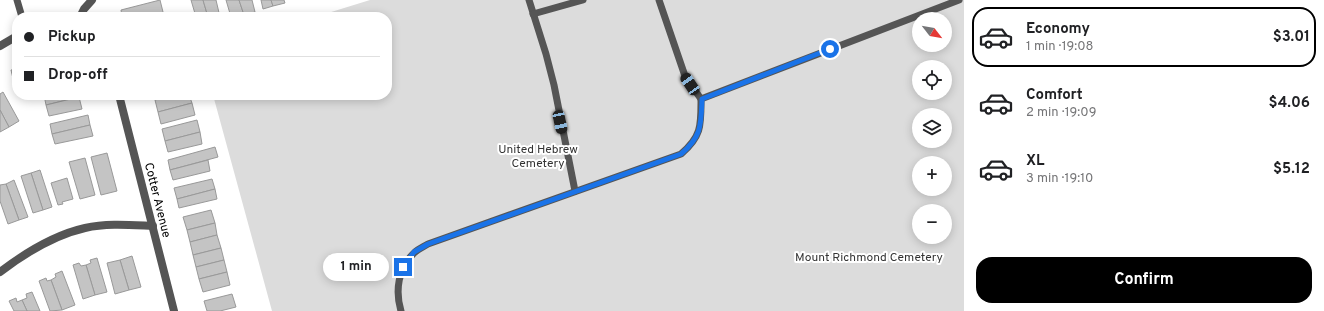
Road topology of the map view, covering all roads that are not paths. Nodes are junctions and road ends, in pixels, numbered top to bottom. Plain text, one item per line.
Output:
1 (17, 0) edge
2 (92, 0) edge
3 (529, 0) edge
4 (583, 0) edge
5 (660, 0) edge
6 (959, 0) edge
7 (21, 12) edge
8 (84, 12) edge
9 (533, 14) junction
10 (12, 39) edge
11 (0, 46) edge
12 (702, 99) junction
13 (120, 100) edge
14 (575, 191) junction
15 (153, 226) junction
16 (0, 272) edge
17 (174, 311) edge
18 (401, 311) edge

1 - 7 lane
2 - 8 street
3 - 9 lane
4 - 9 lane
5 - 12 lane
6 - 12 lane
9 - 14 lane
10 - 11 street
12 - 14 lane
13 - 15 street, Cotter Avenue
14 - 18 lane
15 - 16 street
15 - 17 street, Cotter Avenue

